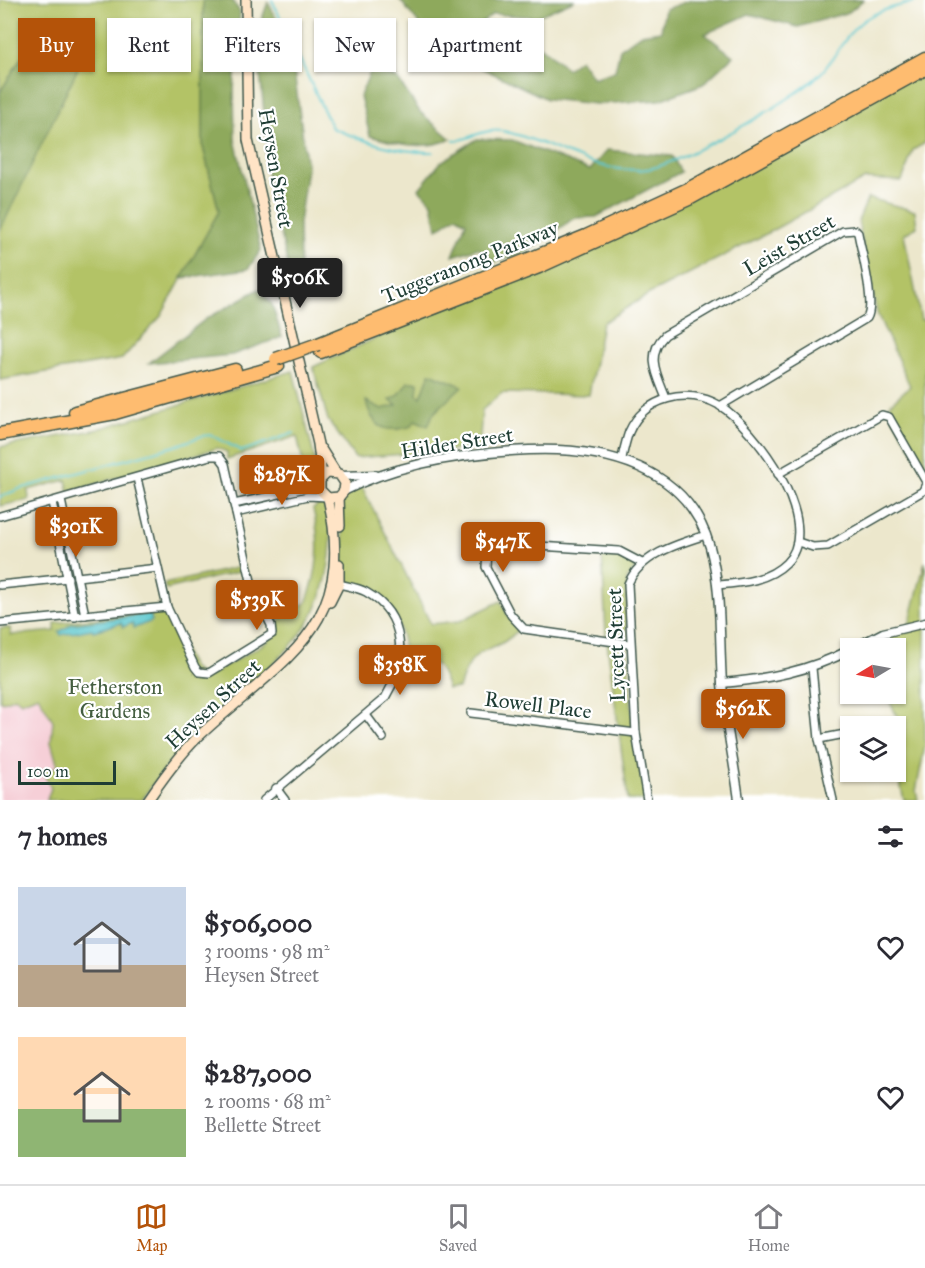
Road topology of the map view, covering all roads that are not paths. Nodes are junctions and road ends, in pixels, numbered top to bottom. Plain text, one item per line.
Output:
1 (246, 0) edge
2 (925, 58) edge
3 (925, 69) edge
4 (320, 348) junction
5 (277, 362) junction
6 (666, 398) junction
7 (720, 406) junction
8 (0, 425) edge
9 (0, 434) edge
10 (318, 444) junction
11 (622, 458) junction
12 (339, 474) junction
13 (381, 474) junction
14 (778, 474) junction
15 (137, 478) junction
16 (321, 479) junction
17 (925, 480) edge
18 (925, 486) edge
19 (341, 494) junction
20 (327, 498) junction
21 (61, 500) junction
22 (52, 502) junction
23 (234, 504) junction
24 (236, 513) junction
25 (0, 516) edge
26 (706, 535) junction
27 (798, 542) junction
28 (642, 564) junction
29 (158, 568) junction
30 (77, 577) junction
31 (68, 578) junction
32 (336, 584) junction
33 (0, 585) edge
34 (717, 585) junction
35 (167, 607) junction
36 (85, 615) junction
37 (75, 616) junction
38 (0, 623) edge
39 (921, 623) edge
40 (873, 638) edge
41 (629, 644) junction
42 (840, 655) edge
43 (812, 668) junction
44 (723, 686) junction
45 (471, 713) dead end
46 (366, 715) junction
47 (636, 733) junction
48 (840, 735) edge
49 (383, 738) dead end
50 (819, 739) junction
51 (276, 788) junction
52 (148, 800) edge
53 (264, 800) edge
54 (285, 800) edge
55 (647, 800) edge
56 (739, 800) edge
57 (833, 800) edge

1 - 10 main road, Heysen Street
2 - 4 highway, Tuggeranong Parkway
3 - 4 highway, Tuggeranong Parkway
4 - 5 highway, Tuggeranong Parkway
5 - 8 highway, Tuggeranong Parkway
5 - 9 highway, Tuggeranong Parkway
6 - 7 street
6 - 7 street, Leist Street
6 - 11 street
7 - 14 street
10 - 12 main road, Heysen Street
10 - 16 main road, Heysen Street
11 - 13 street, Hilder Street
11 - 26 street, Hilder Street
12 - 13 street, Hilder Street
12 - 16 main road
12 - 19 main road, Heysen Street
13 - 19 street, Hilder Street
14 - 17 street
14 - 27 street
15 - 21 street
15 - 23 street
15 - 29 street
16 - 20 main road, Heysen Street
16 - 23 street
18 - 27 street
19 - 20 main road
19 - 32 main road, Heysen Street
20 - 24 street
20 - 32 main road, Heysen Street
21 - 22 street
21 - 30 street
22 - 25 street
22 - 31 street
23 - 24 street
24 - 35 street
26 - 28 street, Lycett Street
26 - 34 street, Hilder Street
27 - 34 street
28 - 41 street, Lycett Street
28 - 41 street
29 - 30 street
29 - 35 street
30 - 36 street
31 - 33 street
31 - 37 street
32 - 46 street
32 - 52 main road, Heysen Street
34 - 44 street, Hilder Street
35 - 36 street
36 - 37 street
37 - 38 street
39 - 40 street
41 - 47 street, Lycett Street
42 - 43 street
43 - 44 street
43 - 50 street
44 - 56 street, Hilder Street
45 - 47 street, Rowell Place
46 - 49 street
46 - 51 street
47 - 55 street, Lycett Street
48 - 50 street
50 - 57 street
51 - 53 street
51 - 54 street

